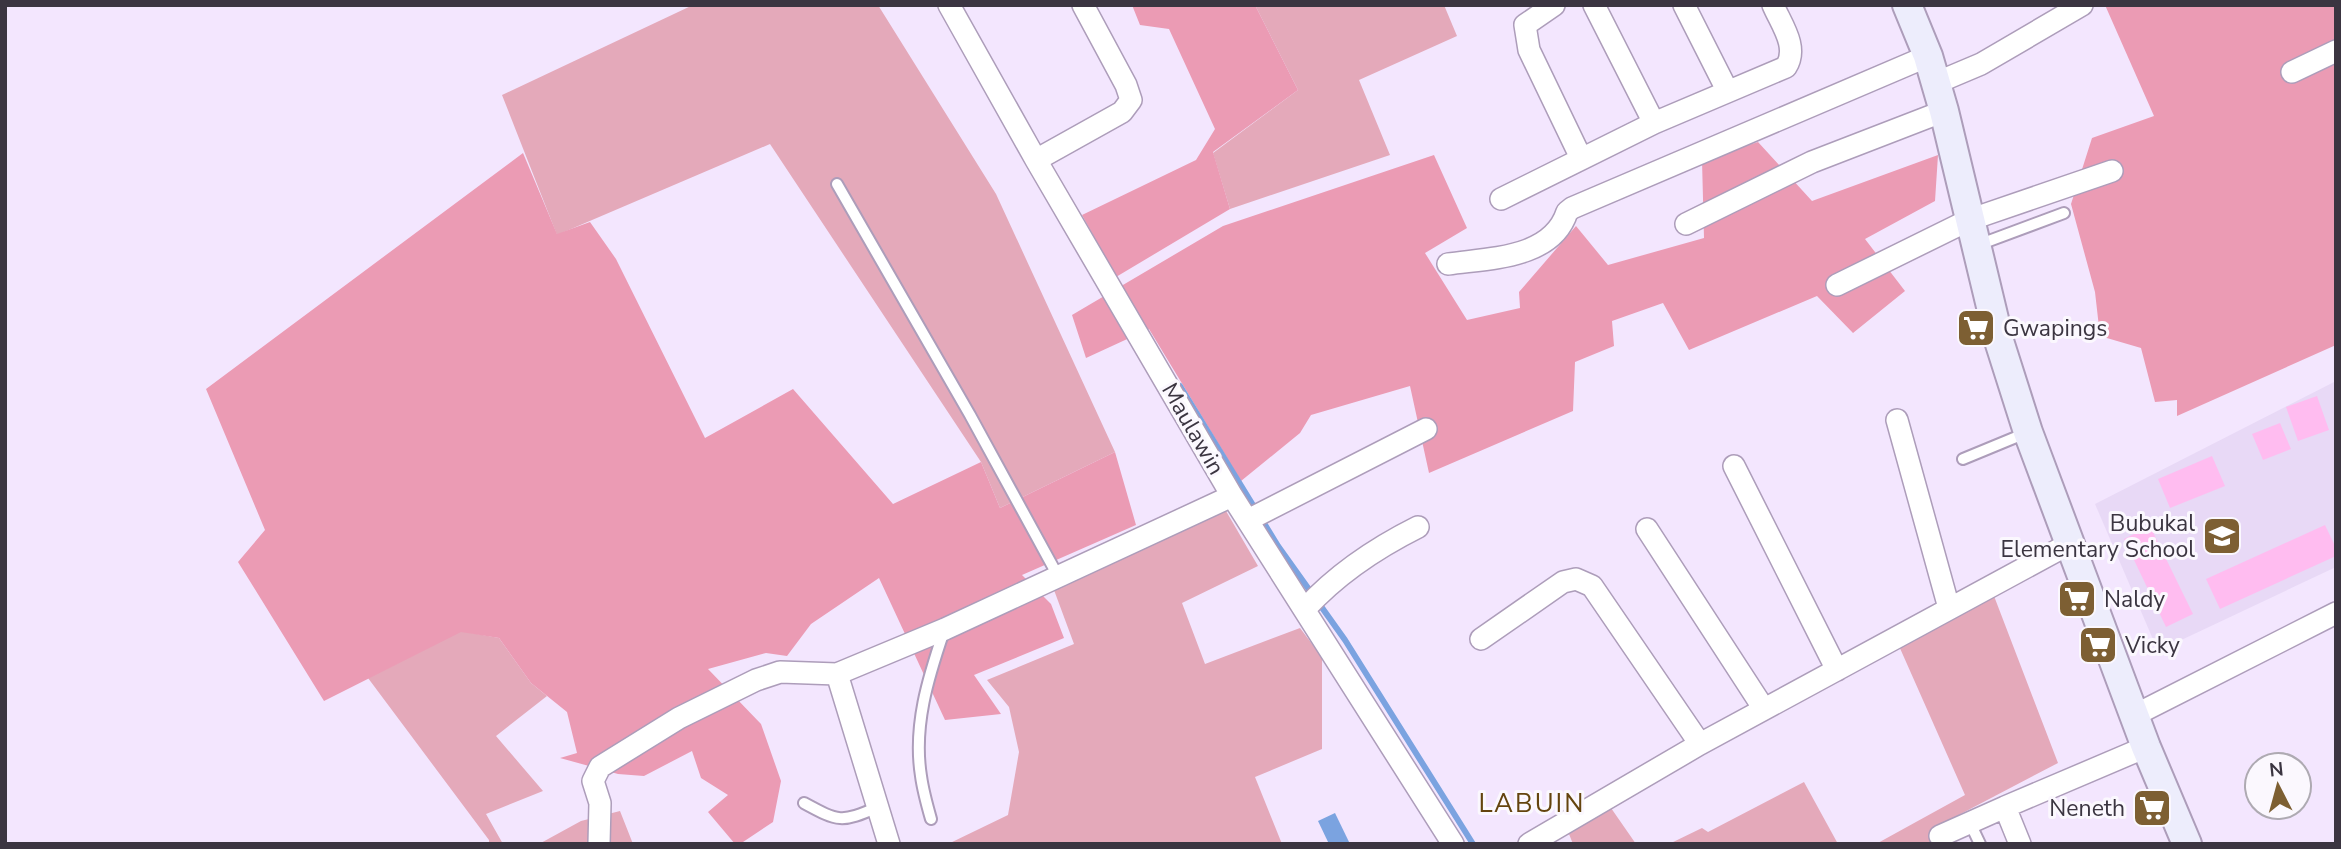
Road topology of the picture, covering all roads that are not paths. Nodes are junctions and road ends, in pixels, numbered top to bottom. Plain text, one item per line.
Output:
1 (949, 5) edge
2 (1083, 5) edge
3 (1554, 5) edge
4 (1594, 5) edge
5 (1684, 5) edge
6 (1773, 5) edge
7 (1907, 5) edge
8 (2082, 5) edge
9 (2336, 51) edge
10 (1928, 56) junction
11 (2292, 72) dead end
12 (1936, 83) junction
13 (1727, 90) junction
14 (1944, 111) junction
15 (1654, 123) junction
16 (1581, 158) junction
17 (1036, 160) junction
18 (2112, 171) dead end
19 (837, 184) dead end
20 (1501, 200) dead end
21 (2064, 213) dead end
22 (1686, 224) dead end
23 (1972, 233) junction
24 (1448, 264) dead end
25 (1837, 285) dead end
26 (1897, 420) dead end
27 (1426, 429) dead end
28 (2028, 432) junction
29 (1963, 459) dead end
30 (1734, 466) dead end
31 (1231, 496) junction
32 (1248, 520) junction
33 (1418, 527) dead end
34 (1647, 529) dead end
35 (2069, 544) junction
36 (1058, 576) junction
37 (1950, 608) junction
38 (1305, 609) junction
39 (2336, 613) edge
40 (945, 629) junction
41 (1481, 639) dead end
42 (1837, 670) junction
43 (837, 674) junction
44 (1764, 709) junction
45 (2135, 715) junction
46 (1700, 744) junction
47 (2146, 747) junction
48 (804, 803) dead end
49 (878, 807) junction
50 (2005, 807) junction
51 (931, 819) dead end
52 (1970, 824) junction
53 (1940, 836) dead end
54 (599, 844) edge
55 (889, 844) edge
56 (1453, 844) edge
57 (1529, 844) edge
58 (1980, 844) edge
59 (2020, 844) edge
60 (2187, 844) edge

1 - 17 street, Maulawin
2 - 17 street
3 - 16 street
4 - 15 street
5 - 13 street
6 - 13 street
7 - 10 main road
8 - 12 street
9 - 11 street
10 - 12 main road
10 - 24 street
12 - 14 main road
13 - 15 street
14 - 22 street
14 - 23 main road
15 - 16 street
16 - 20 street
17 - 31 street, Maulawin
18 - 23 street
19 - 36 lane
21 - 23 lane
23 - 25 street
23 - 28 main road
26 - 37 street
27 - 32 street
28 - 29 lane
28 - 35 main road
30 - 42 street
31 - 32 street, Maulawin
31 - 36 street
32 - 38 street, Maulawin
33 - 38 street
34 - 44 street
35 - 37 street
35 - 45 main road
36 - 40 street
37 - 42 street
38 - 56 street, Maulawin
39 - 45 street
40 - 43 street
40 - 51 lane
41 - 46 street
42 - 44 street
43 - 49 street
43 - 54 street
44 - 46 street
45 - 47 main road
46 - 57 street
47 - 50 street
47 - 60 main road
48 - 49 lane
49 - 55 street
50 - 52 street
50 - 59 street
52 - 53 street
52 - 58 lane

